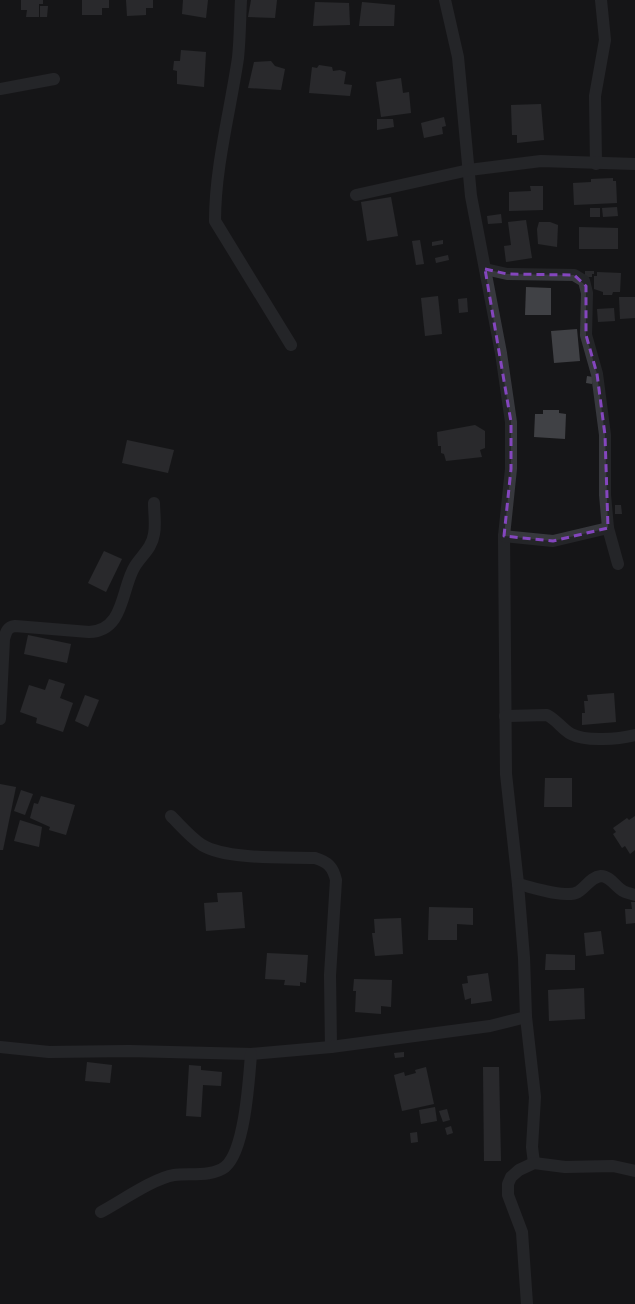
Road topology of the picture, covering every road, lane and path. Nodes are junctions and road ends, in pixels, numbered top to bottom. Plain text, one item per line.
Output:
1 (241, 0) edge
2 (445, 0) edge
3 (601, 0) edge
4 (54, 78) dead end
5 (0, 89) edge
6 (596, 164) junction
7 (635, 164) edge
8 (469, 170) junction
9 (356, 196) dead end
10 (485, 269) junction
11 (291, 346) dead end
12 (154, 503) dead end
13 (608, 528) junction
14 (504, 536) junction
15 (618, 564) dead end
16 (505, 716) junction
17 (0, 719) edge
18 (635, 735) edge
19 (171, 816) dead end
20 (518, 884) junction
21 (635, 895) edge
22 (526, 1017) junction
23 (0, 1047) edge
24 (331, 1047) junction
25 (251, 1054) junction
26 (534, 1163) junction
27 (635, 1171) edge
28 (101, 1212) dead end
29 (527, 1304) edge

1 - 11 street
2 - 8 street
3 - 6 street
4 - 5 street
6 - 7 street
6 - 8 street
8 - 9 street
8 - 10 street
10 - 13 street
10 - 14 street
12 - 17 street
13 - 14 street
13 - 15 street
14 - 16 street
16 - 18 street
16 - 20 street
19 - 24 street
20 - 21 street
20 - 22 street
22 - 24 street
22 - 26 street
23 - 25 street
24 - 25 street
25 - 28 street
26 - 27 street
26 - 29 street

